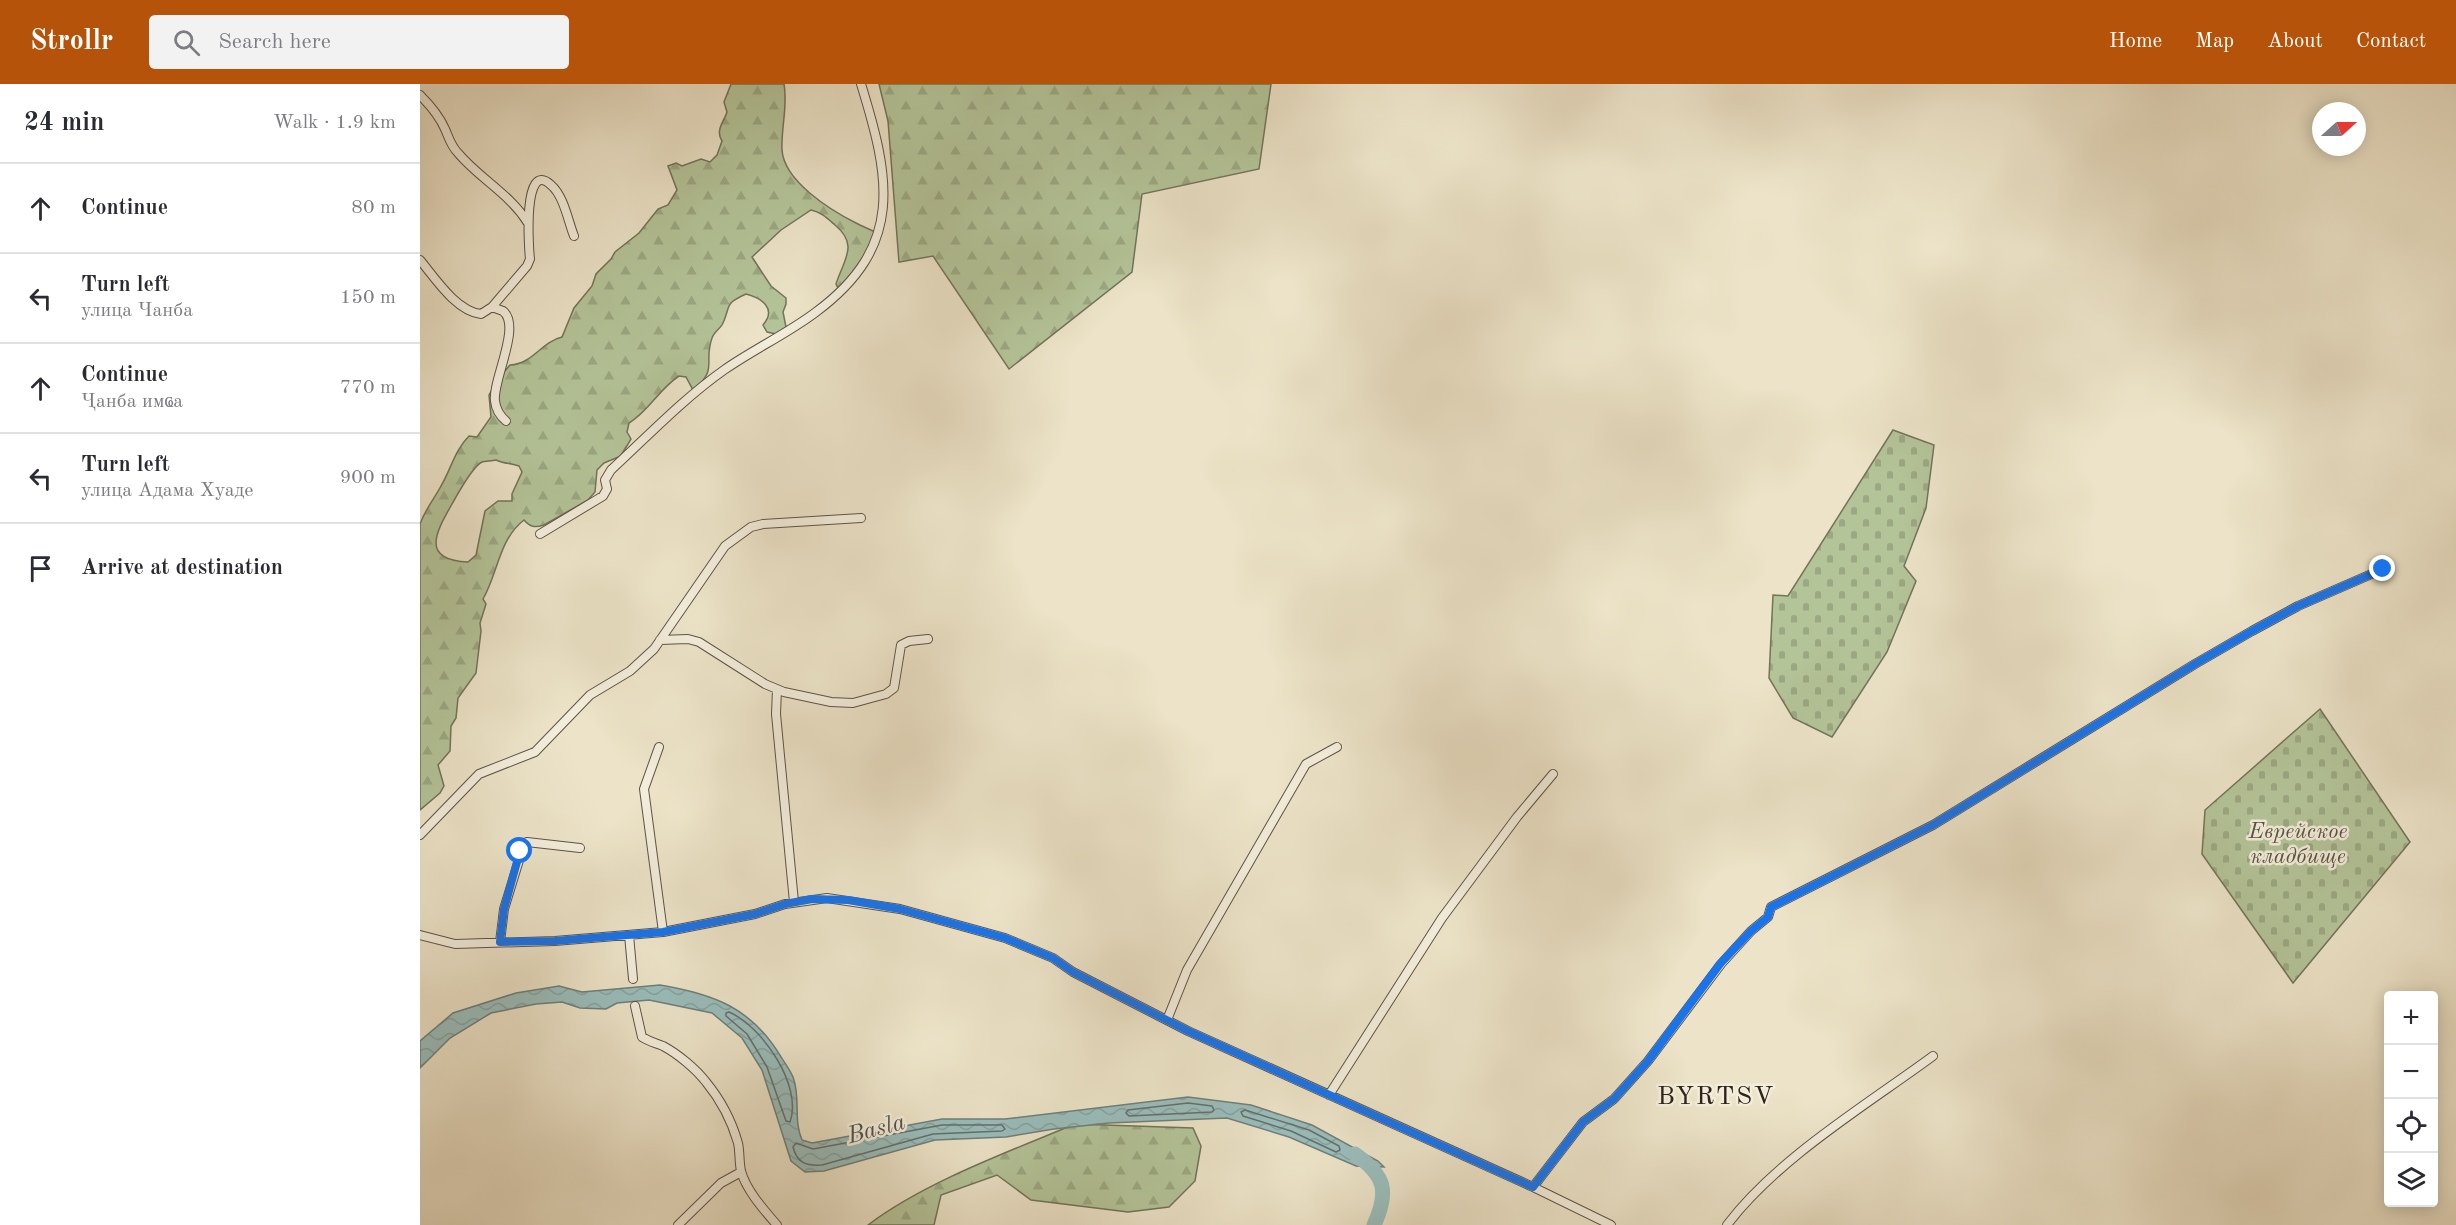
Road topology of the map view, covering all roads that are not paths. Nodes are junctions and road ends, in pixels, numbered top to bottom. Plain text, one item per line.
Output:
1 (861, 84) edge
2 (420, 95) edge
3 (528, 224) junction
4 (574, 236) dead end
5 (420, 260) edge
6 (492, 308) junction
7 (506, 421) dead end
8 (861, 518) dead end
9 (540, 534) dead end
10 (2383, 569) dead end
11 (928, 639) dead end
12 (660, 640) junction
13 (777, 689) junction
14 (659, 747) dead end
15 (1337, 747) dead end
16 (1553, 774) dead end
17 (420, 835) edge
18 (580, 848) dead end
19 (795, 902) junction
20 (663, 932) junction
21 (420, 934) edge
22 (629, 935) junction
23 (500, 942) junction
24 (633, 979) dead end
25 (635, 1006) dead end
26 (1167, 1020) junction
27 (1933, 1056) dead end
28 (1329, 1095) junction
29 (741, 1173) junction
30 (1533, 1187) junction
31 (678, 1225) edge
32 (777, 1225) edge
33 (1611, 1225) edge
34 (1726, 1225) edge

1 - 9 street
2 - 3 street
3 - 4 street
3 - 6 street
5 - 6 street
6 - 7 street
8 - 12 street
10 - 30 street
11 - 13 street
12 - 13 street
12 - 17 street
13 - 19 street
14 - 20 street
15 - 26 street
16 - 28 street
18 - 23 street
19 - 20 street
19 - 26 street
20 - 22 street
21 - 23 street
22 - 23 street
22 - 24 street
25 - 29 street
26 - 28 street
27 - 34 street
28 - 30 street
29 - 31 street
29 - 32 street
30 - 33 street

